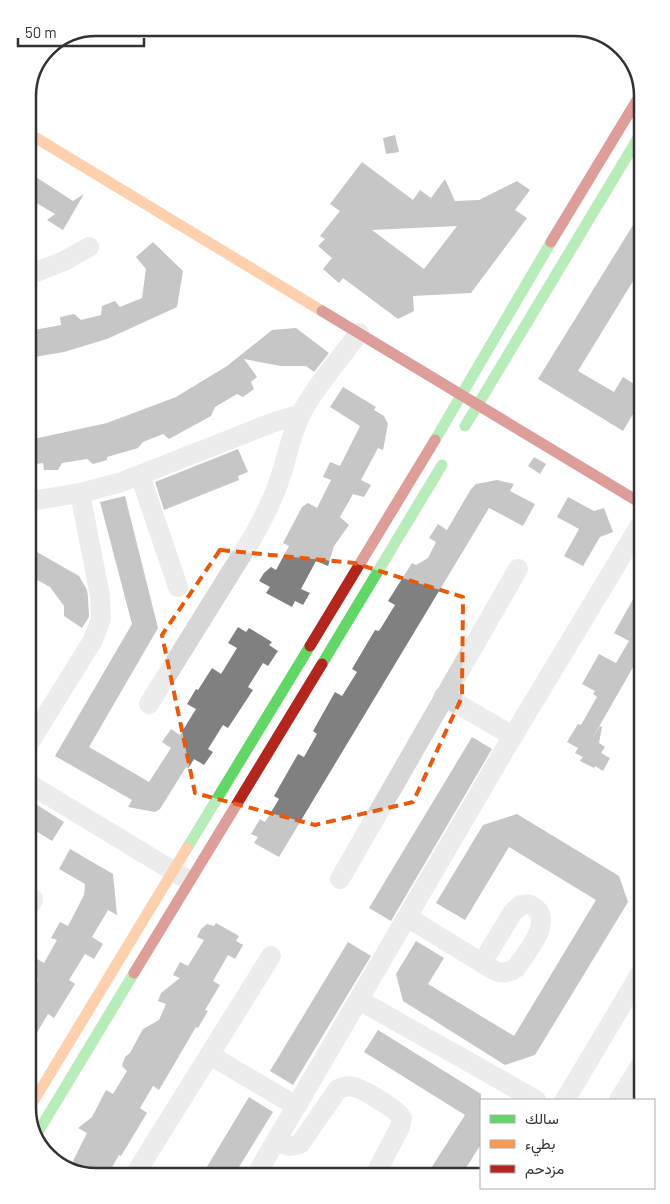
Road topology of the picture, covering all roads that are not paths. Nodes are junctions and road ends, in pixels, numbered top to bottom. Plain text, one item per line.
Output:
1 (634, 105) edge
2 (36, 138) edge
3 (634, 145) edge
4 (89, 247) dead end
5 (36, 272) edge
6 (359, 333) junction
7 (462, 395) junction
8 (478, 404) junction
9 (301, 414) junction
10 (458, 438) dead end
11 (447, 455) dead end
12 (140, 475) junction
13 (80, 493) junction
14 (634, 499) edge
15 (36, 500) edge
16 (634, 537) edge
17 (518, 569) dead end
18 (178, 587) dead end
19 (444, 696) junction
20 (149, 704) dead end
21 (36, 732) edge
22 (513, 736) junction
23 (36, 788) edge
24 (181, 875) junction
25 (340, 879) dead end
26 (407, 917) junction
27 (271, 956) dead end
28 (482, 963) dead end
29 (634, 984) edge
30 (359, 1000) junction
31 (210, 1055) junction
32 (634, 1076) edge
33 (36, 1097) edge
34 (534, 1099) edge
35 (566, 1099) edge
36 (620, 1099) edge
37 (296, 1106) junction
38 (40, 1128) edge
39 (276, 1141) junction
40 (139, 1168) edge
41 (260, 1168) edge
42 (379, 1168) edge

1 - 7 main road
2 - 6 main road
3 - 8 main road
4 - 5 street
6 - 7 main road
6 - 9 street
7 - 8 main road
7 - 24 main road
8 - 10 main road
8 - 14 main road
9 - 12 street
9 - 20 street
11 - 24 main road
12 - 13 street
12 - 18 street
13 - 15 street
13 - 21 street
16 - 22 street
17 - 19 street
19 - 22 street
19 - 25 street
22 - 26 street
23 - 24 street
24 - 33 main road
24 - 38 main road
26 - 28 street
26 - 30 street
27 - 31 street
29 - 35 street
30 - 34 street
30 - 37 street
31 - 37 street
31 - 40 street
32 - 36 street
37 - 39 street
39 - 41 street
39 - 42 street

